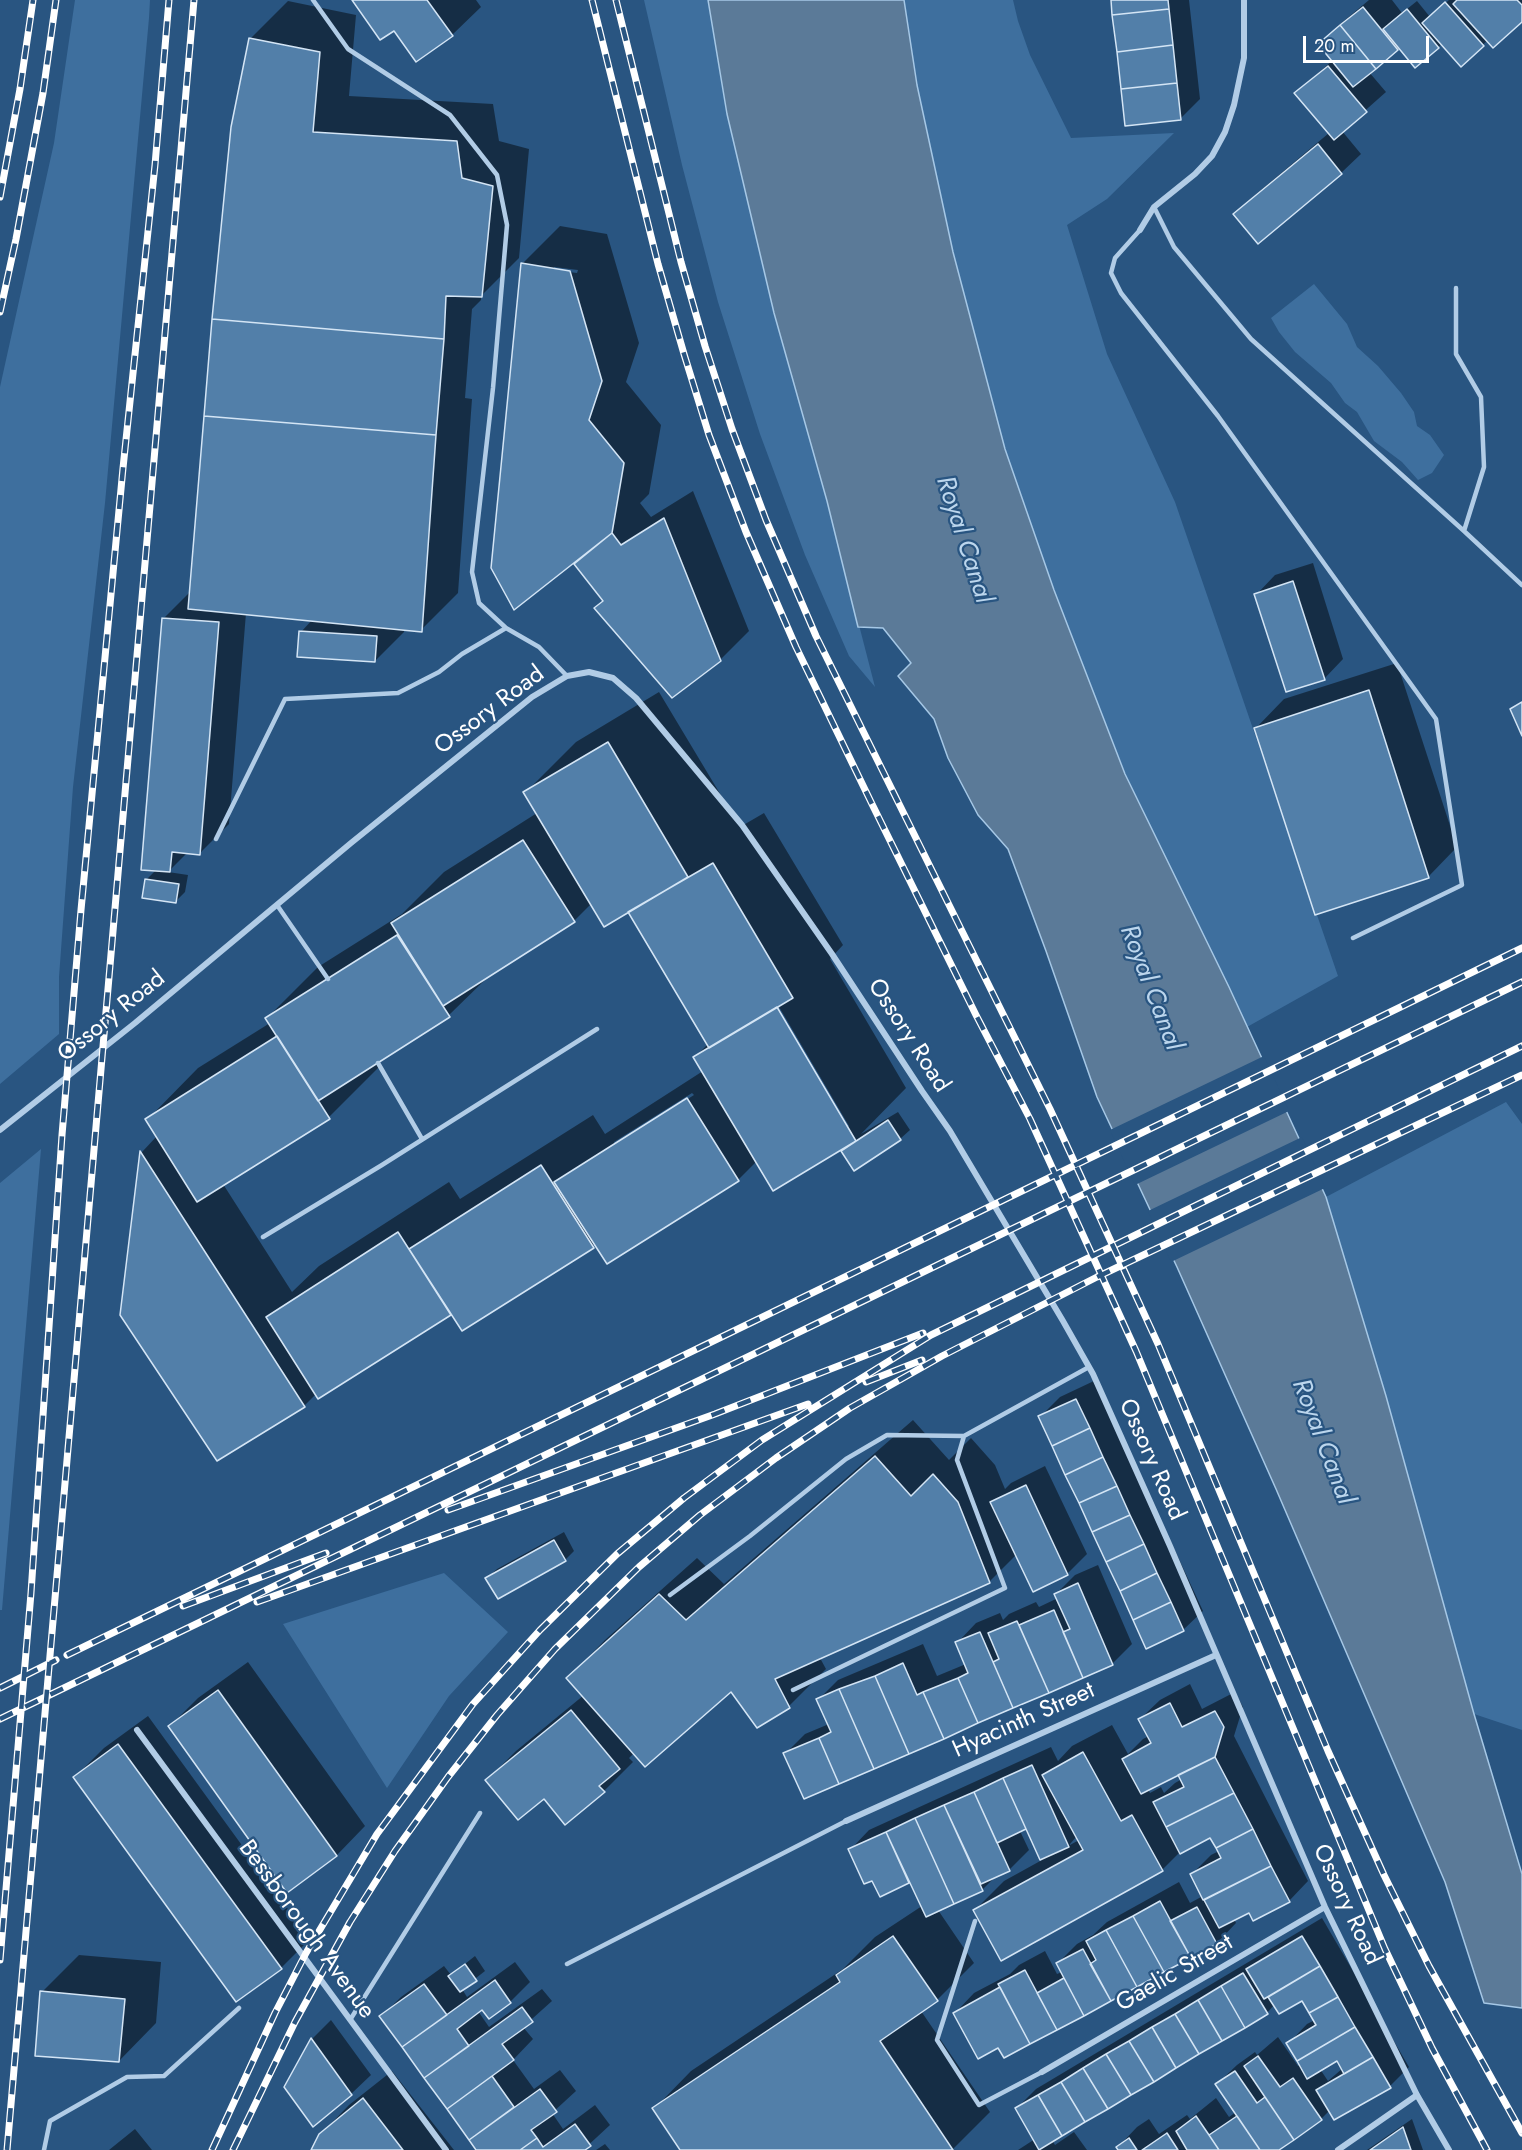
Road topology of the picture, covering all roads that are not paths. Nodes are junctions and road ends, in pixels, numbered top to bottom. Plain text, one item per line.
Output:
1 (313, 0) edge
2 (1244, 0) edge
3 (1154, 207) junction
4 (1140, 230) joint
5 (1456, 288) dead end
6 (1464, 531) junction
7 (1522, 585) edge
8 (506, 628) junction
9 (567, 676) junction
10 (216, 838) dead end
11 (277, 904) junction
12 (1353, 938) dead end
13 (328, 979) dead end
14 (597, 1029) dead end
15 (378, 1063) dead end
16 (1, 1130) edge
17 (422, 1139) junction
18 (263, 1237) dead end
19 (1089, 1367) junction
20 (964, 1436) junction
21 (670, 1595) dead end
22 (1216, 1655) junction
23 (793, 1690) dead end
24 (137, 1730) dead end
25 (480, 1813) dead end
26 (846, 1821) joint
27 (1325, 1906) junction
28 (975, 1921) dead end
29 (567, 1965) dead end
30 (239, 2008) dead end
31 (350, 2020) junction
32 (1042, 2072) joint
33 (1417, 2095) junction
34 (44, 2150) edge
35 (446, 2150) edge
36 (1338, 2150) edge
37 (1449, 2150) edge

1 - 8 lane
2 - 3 street
3 - 4 street
3 - 6 lane
4 - 12 lane
5 - 6 lane
6 - 7 lane
8 - 9 lane
8 - 10 lane
9 - 11 street, Ossory Road
9 - 19 street, Ossory Road
11 - 13 lane
11 - 16 street, Ossory Road
14 - 17 lane
15 - 17 lane
17 - 18 lane
19 - 20 lane
19 - 22 street, Ossory Road
20 - 21 lane
20 - 23 lane
22 - 26 street, Hyacinth Street
22 - 27 street, Ossory Road
24 - 31 street, Bessborough Avenue
25 - 31 lane
26 - 29 lane
27 - 32 street, Gaelic Street
27 - 33 street, Ossory Road
28 - 32 lane
30 - 34 lane
31 - 35 street, Bessborough Avenue
33 - 36 street
33 - 37 street, Ossory Road

